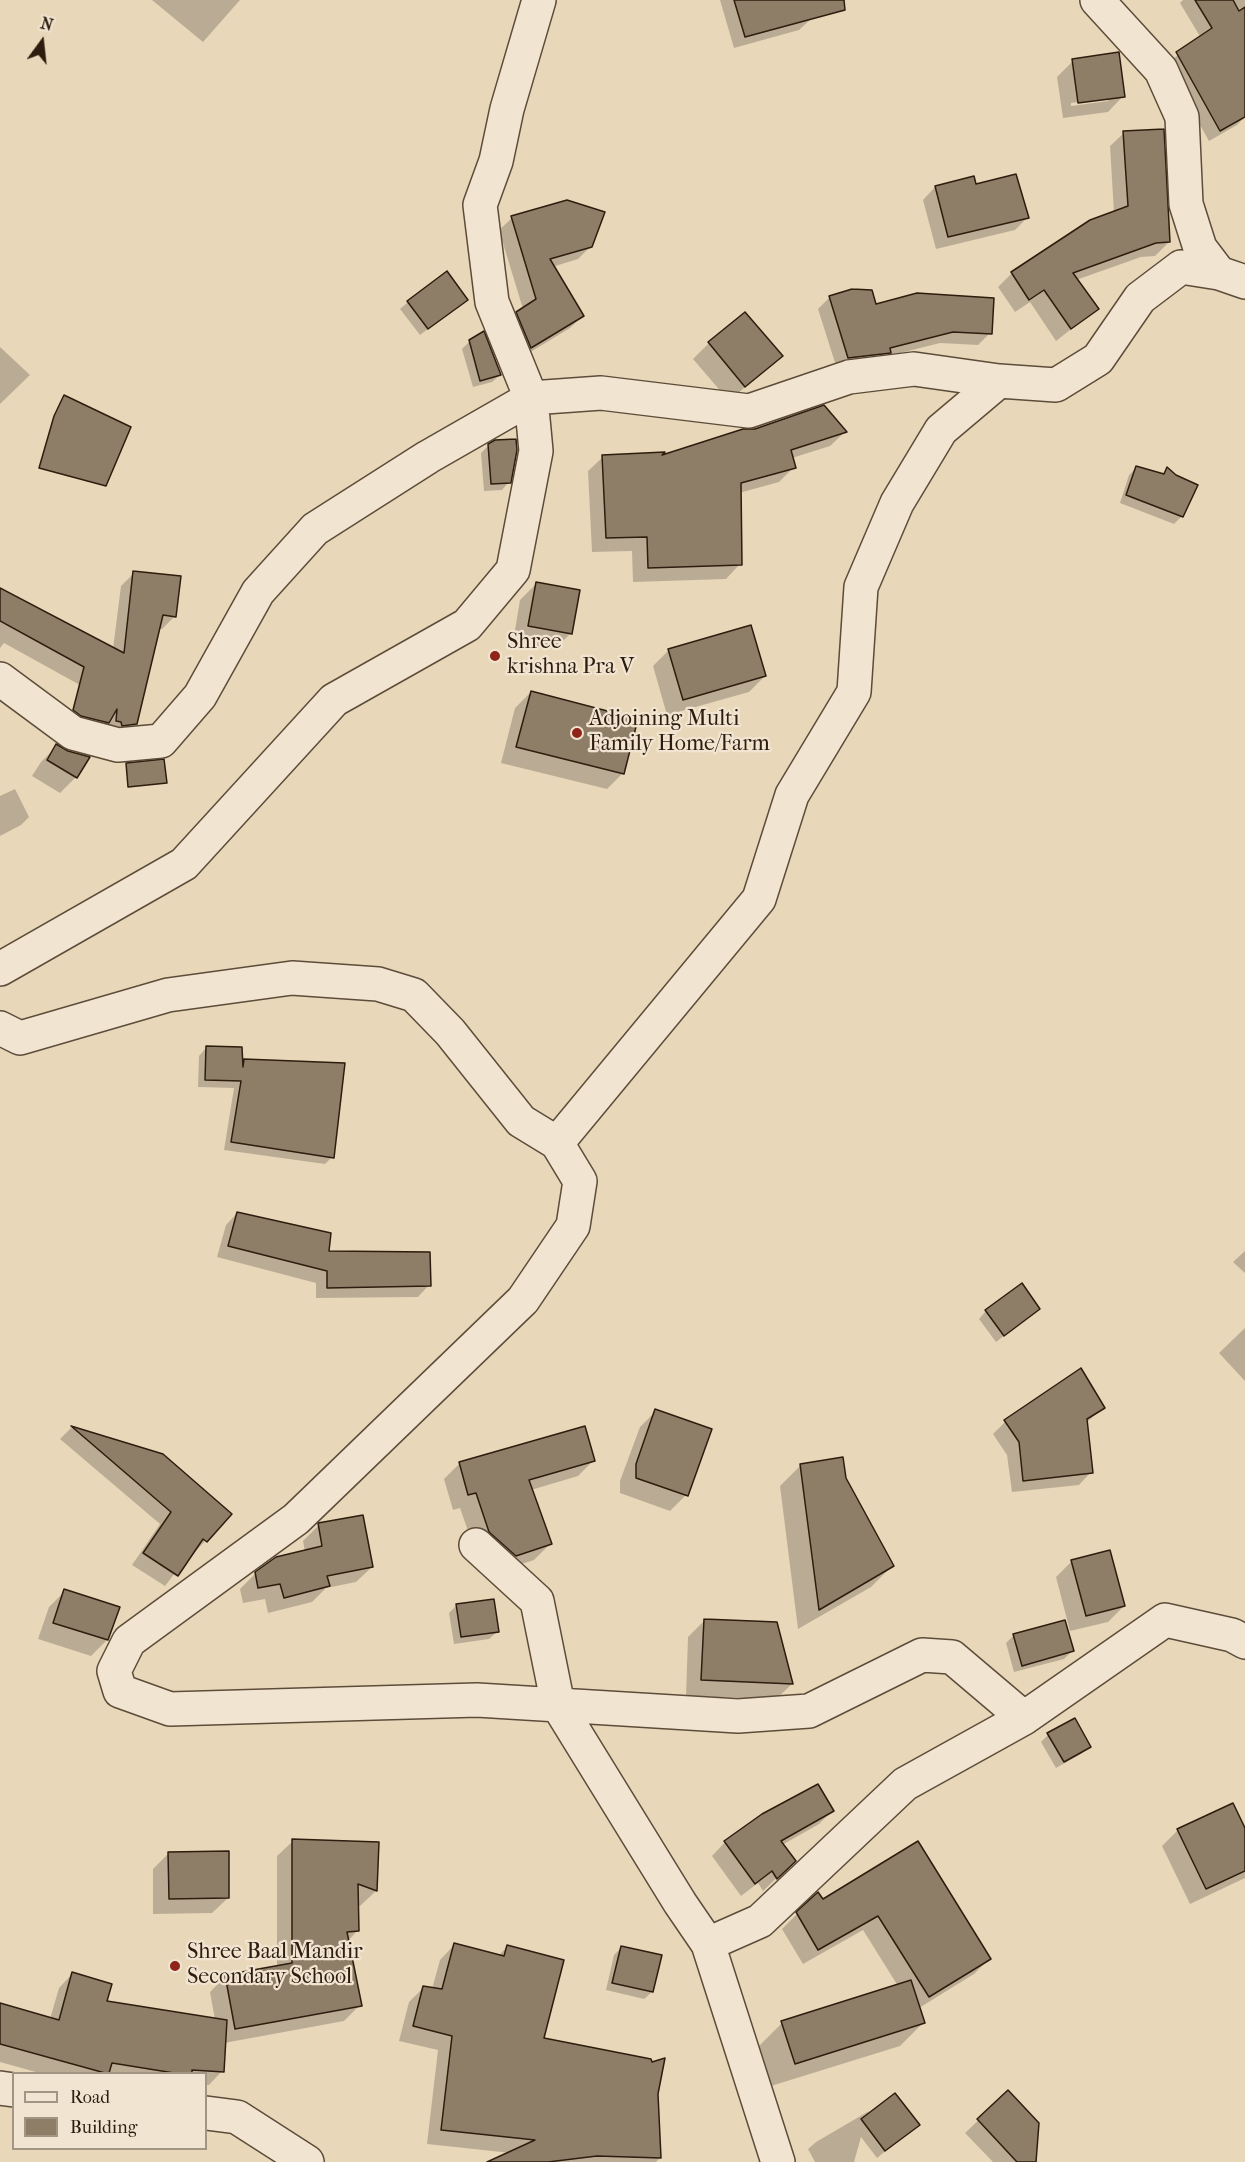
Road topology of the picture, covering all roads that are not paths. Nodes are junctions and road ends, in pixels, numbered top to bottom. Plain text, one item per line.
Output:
1 (539, 0) edge
2 (1097, 0) edge
3 (1232, 277) edge
4 (999, 381) junction
5 (531, 398) junction
6 (0, 679) edge
7 (0, 969) edge
8 (0, 1028) edge
9 (557, 1143) junction
10 (476, 1545) dead end
11 (1245, 1642) edge
12 (558, 1705) junction
13 (1024, 1718) junction
14 (708, 1944) junction
15 (207, 2113) edge
16 (307, 2162) edge
17 (778, 2162) edge

1 - 5 street
2 - 3 street
3 - 4 street
4 - 5 street
4 - 9 street
5 - 6 street
5 - 7 street
8 - 9 street
9 - 12 street
10 - 12 street
11 - 13 street
12 - 13 street
12 - 14 street
13 - 14 street
14 - 17 street
15 - 16 street

